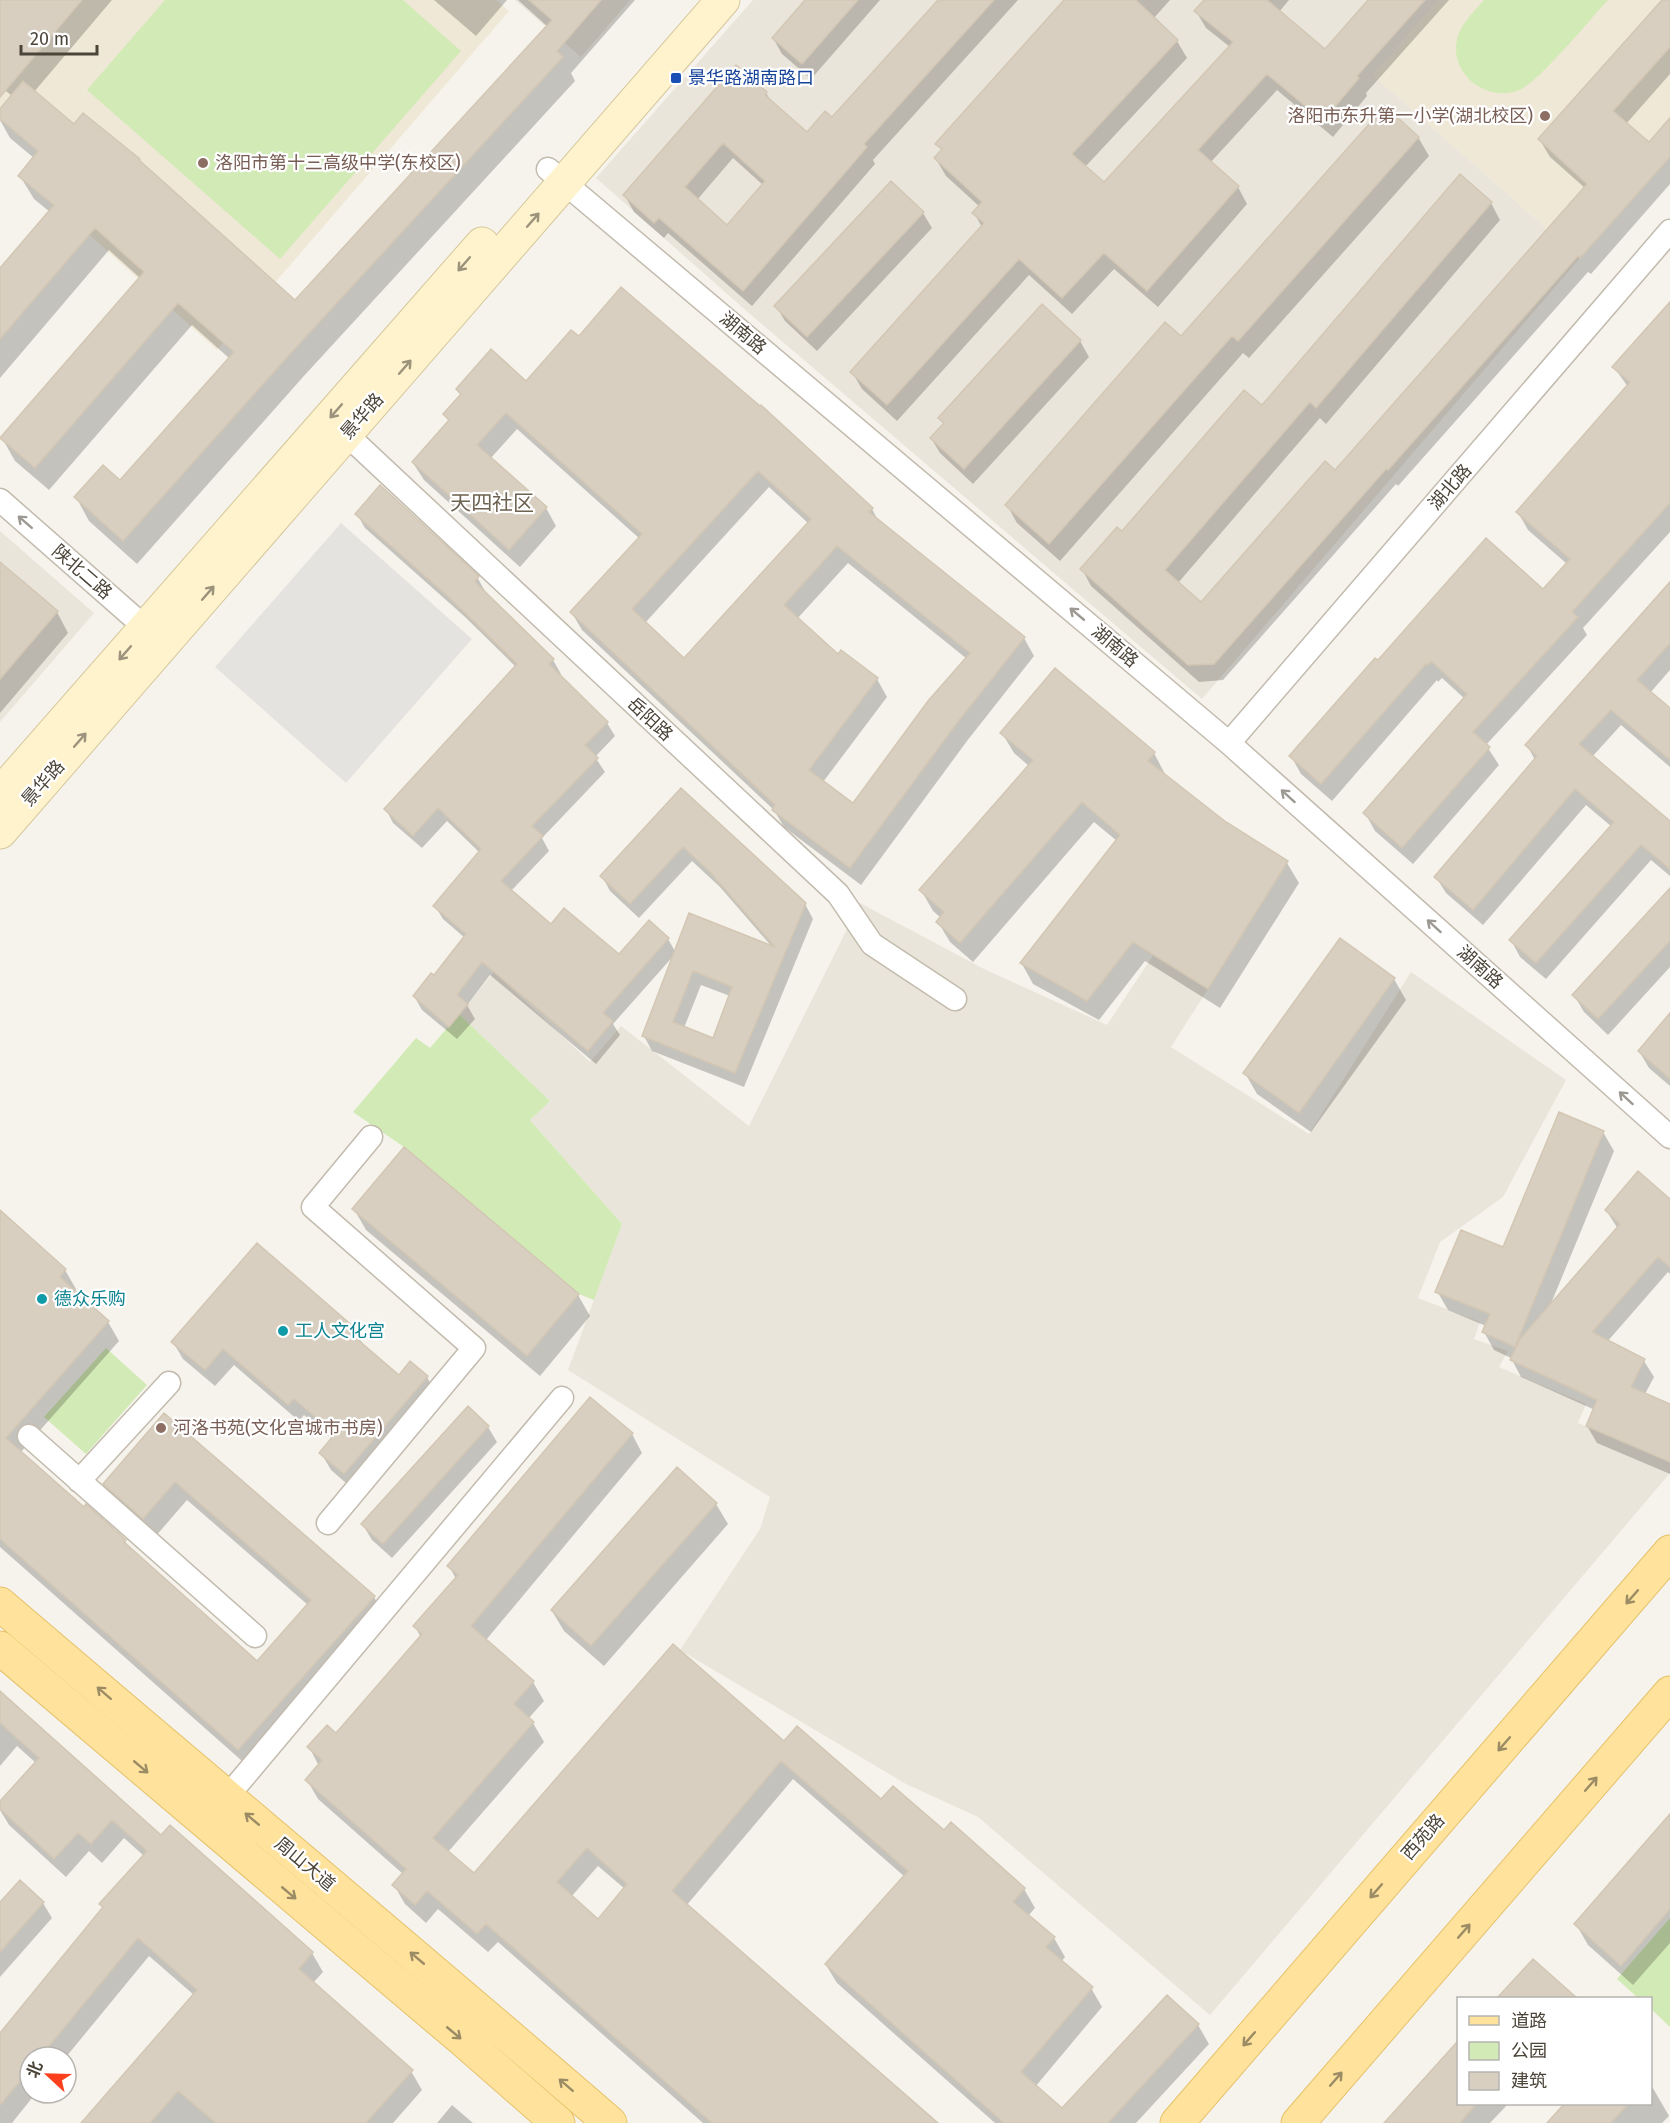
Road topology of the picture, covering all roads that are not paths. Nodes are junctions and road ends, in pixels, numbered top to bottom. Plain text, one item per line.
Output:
1 (698, 0) edge
2 (723, 0) edge
3 (556, 176) junction
4 (1670, 231) edge
5 (346, 435) junction
6 (0, 500) edge
7 (155, 636) junction
8 (1229, 743) junction
9 (0, 794) edge
10 (0, 832) edge
11 (955, 999) dead end
12 (371, 1137) dead end
13 (1670, 1137) edge
14 (169, 1383) dead end
15 (562, 1398) dead end
16 (29, 1436) dead end
17 (79, 1481) junction
18 (328, 1523) dead end
19 (1670, 1552) edge
20 (0, 1604) edge
21 (255, 1636) dead end
22 (0, 1648) edge
23 (1670, 1693) edge
24 (226, 1798) junction
25 (558, 2123) edge
26 (610, 2123) edge
27 (1176, 2123) edge
28 (1298, 2123) edge

1 - 3 main road, 景华路
2 - 3 main road, 景华路
5 -> 3 main road, 景华路
3 -> 7 main road, 景华路
8 -> 3 street, 湖南路
4 - 8 street, 湖北路
7 -> 5 main road, 景华路
5 - 11 street, 岳阳路
7 -> 6 street, 陕北二路
7 -> 9 main road, 景华路
10 -> 7 main road, 景华路
13 -> 8 street, 湖南路
12 - 18 street
14 - 17 street
15 - 24 street
16 - 17 street
17 - 21 street
19 -> 27 main road, 西苑路
24 -> 20 main road, 周山大道
22 -> 25 main road, 周山大道
28 -> 23 main road
26 -> 24 main road, 周山大道

